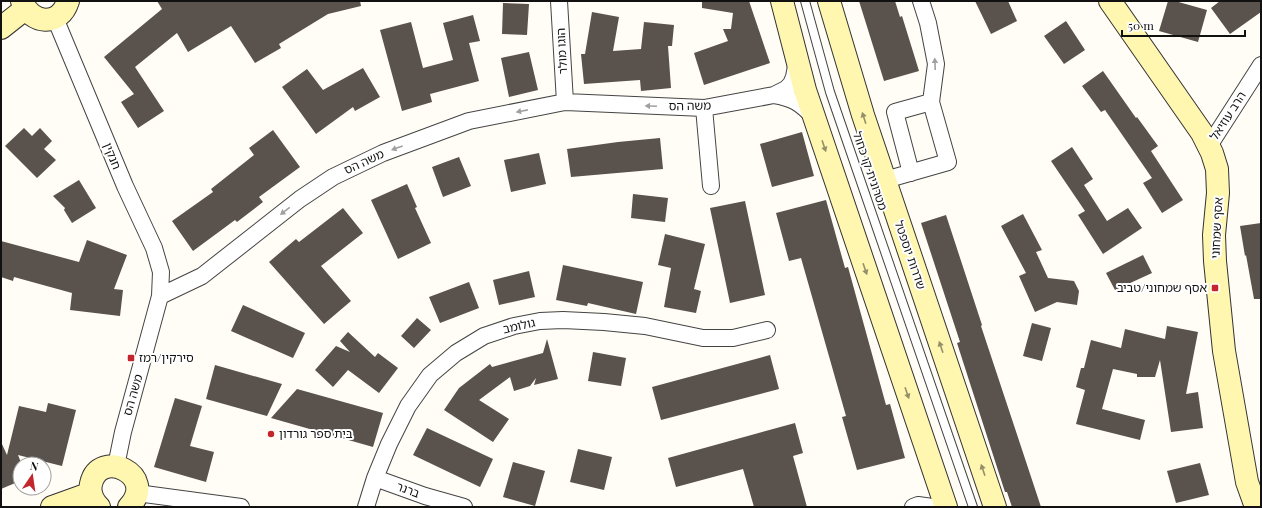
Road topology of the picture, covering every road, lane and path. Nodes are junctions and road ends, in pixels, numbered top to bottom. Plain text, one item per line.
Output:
1 (559, 1) edge
2 (782, 1) edge
3 (805, 1) edge
4 (828, 1) edge
5 (921, 1) edge
6 (1110, 1) edge
7 (24, 5) edge
8 (62, 9) edge
9 (1, 28) edge
10 (797, 57) junction
11 (1261, 65) edge
12 (774, 95) junction
13 (565, 102) junction
14 (931, 102) junction
15 (704, 108) junction
16 (814, 118) junction
17 (1209, 146) junction
18 (911, 173) junction
19 (885, 180) junction
20 (711, 186) dead end
21 (160, 296) junction
22 (767, 330) dead end
23 (116, 466) junction
24 (375, 478) junction
25 (95, 500) edge
26 (133, 500) edge
27 (52, 507) edge
28 (241, 507) edge
29 (366, 507) edge
30 (464, 507) edge
31 (914, 507) edge
32 (932, 507) edge
33 (946, 507) edge
34 (972, 507) edge
35 (995, 507) edge
36 (1256, 507) edge

1 - 13 street, הוגו מולר
2 - 10 street
3 - 34 lane, מטרונית קו כחול
19 -> 4 street, שדרות יוספטל
14 -> 5 street
6 - 17 street, אסף שמחוני
7 - 8 street
7 - 9 street
8 - 21 street, חנקין
10 - 12 street, משה הס
10 - 16 street
11 - 17 street, הרב עוזיאל
12 - 15 street, משה הס
12 - 16 street, משה הס
15 -> 13 street, משה הס
13 -> 21 street, משה הס
14 - 18 street
14 - 18 street
15 - 20 street
16 -> 33 street
17 - 36 street, אסף שמחוני
18 - 19 street
35 -> 19 street, שדרות יוספטל
21 - 23 street, משה הס
22 - 24 street, גולומב
23 - 25 street
23 - 26 street
24 - 29 street, גולומב
24 - 30 street, ברנר
25 - 27 street
26 - 28 street
31 - 32 street

